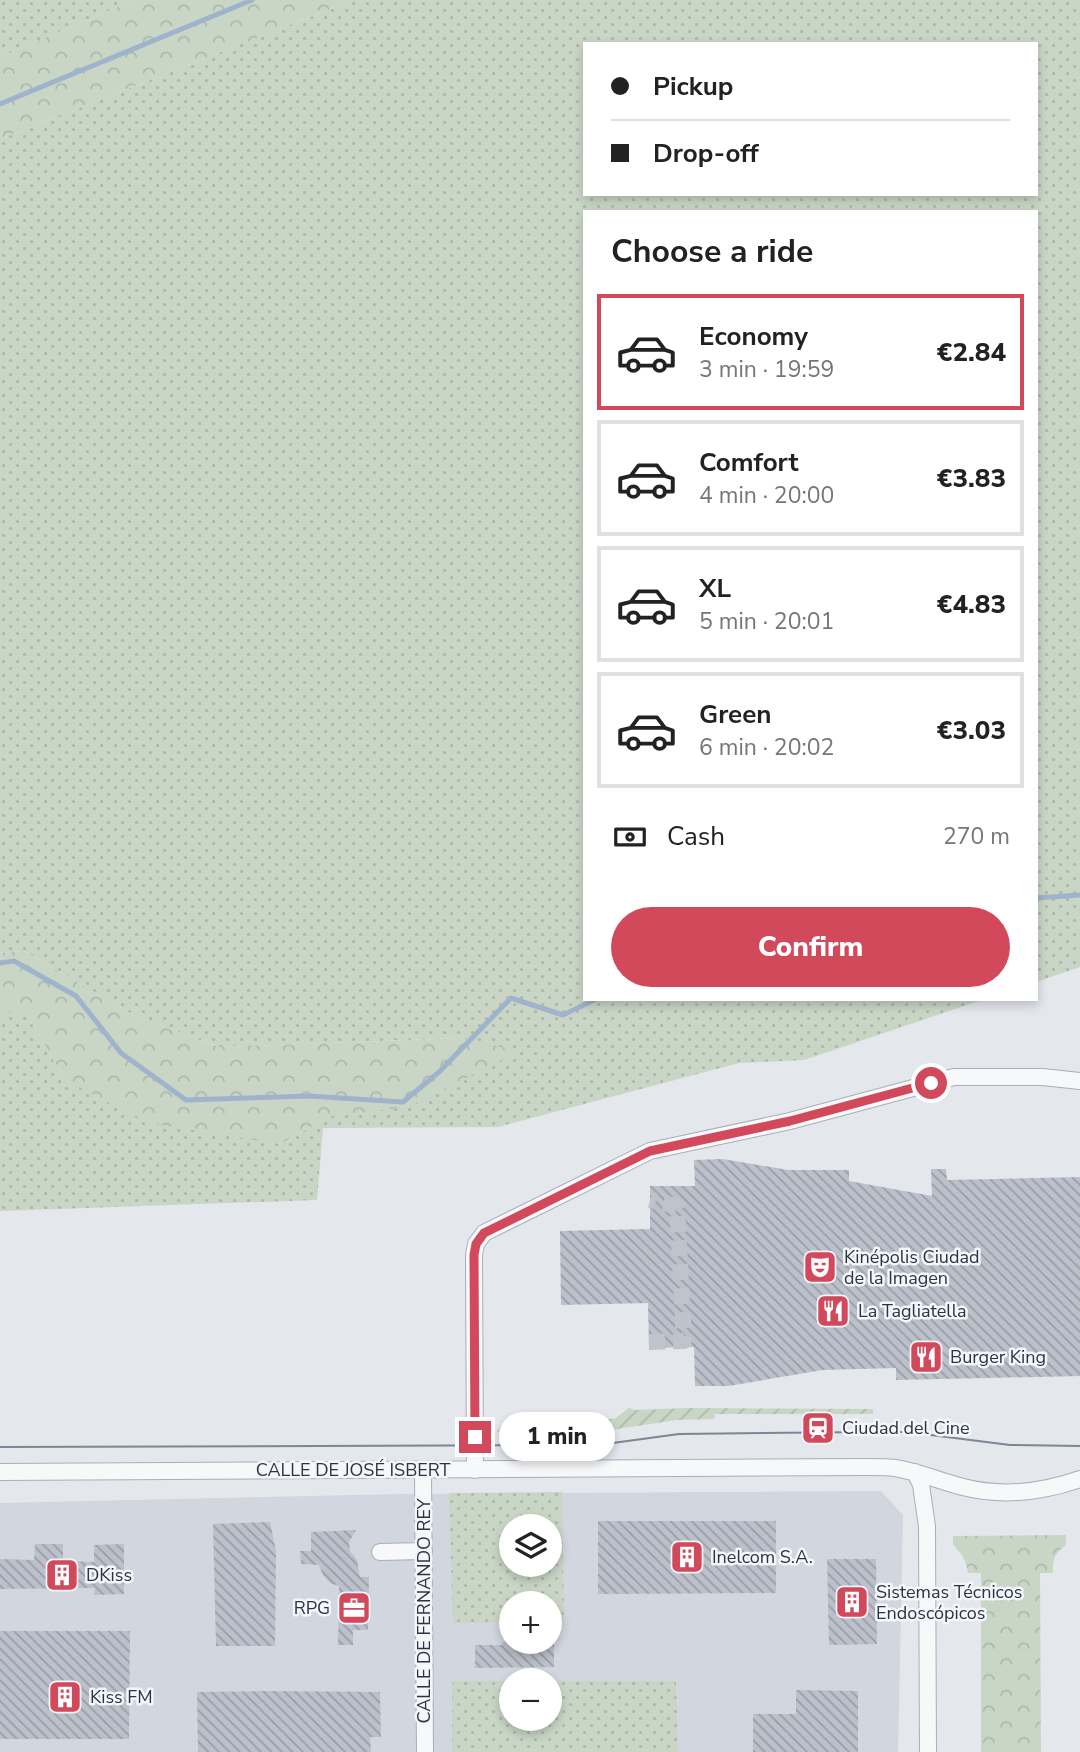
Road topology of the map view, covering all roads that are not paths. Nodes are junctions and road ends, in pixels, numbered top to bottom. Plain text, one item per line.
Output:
1 (1080, 1081) edge
2 (475, 1469) junction
3 (423, 1470) junction
4 (0, 1472) edge
5 (915, 1472) junction
6 (1080, 1479) edge
7 (424, 1551) junction
8 (380, 1552) dead end
9 (425, 1752) edge
10 (928, 1752) edge

1 - 2 street
2 - 3 street, CALLE DE JOSÉ ISBERT
2 - 5 street, CALLE DE JOSÉ ISBERT
3 - 4 street, CALLE DE JOSÉ ISBERT
3 - 7 street, CALLE DE FERNANDO REY
5 - 6 street, CALLE DE JOSÉ ISBERT
5 - 10 street
7 - 8 street
7 - 9 street, CALLE DE FERNANDO REY

